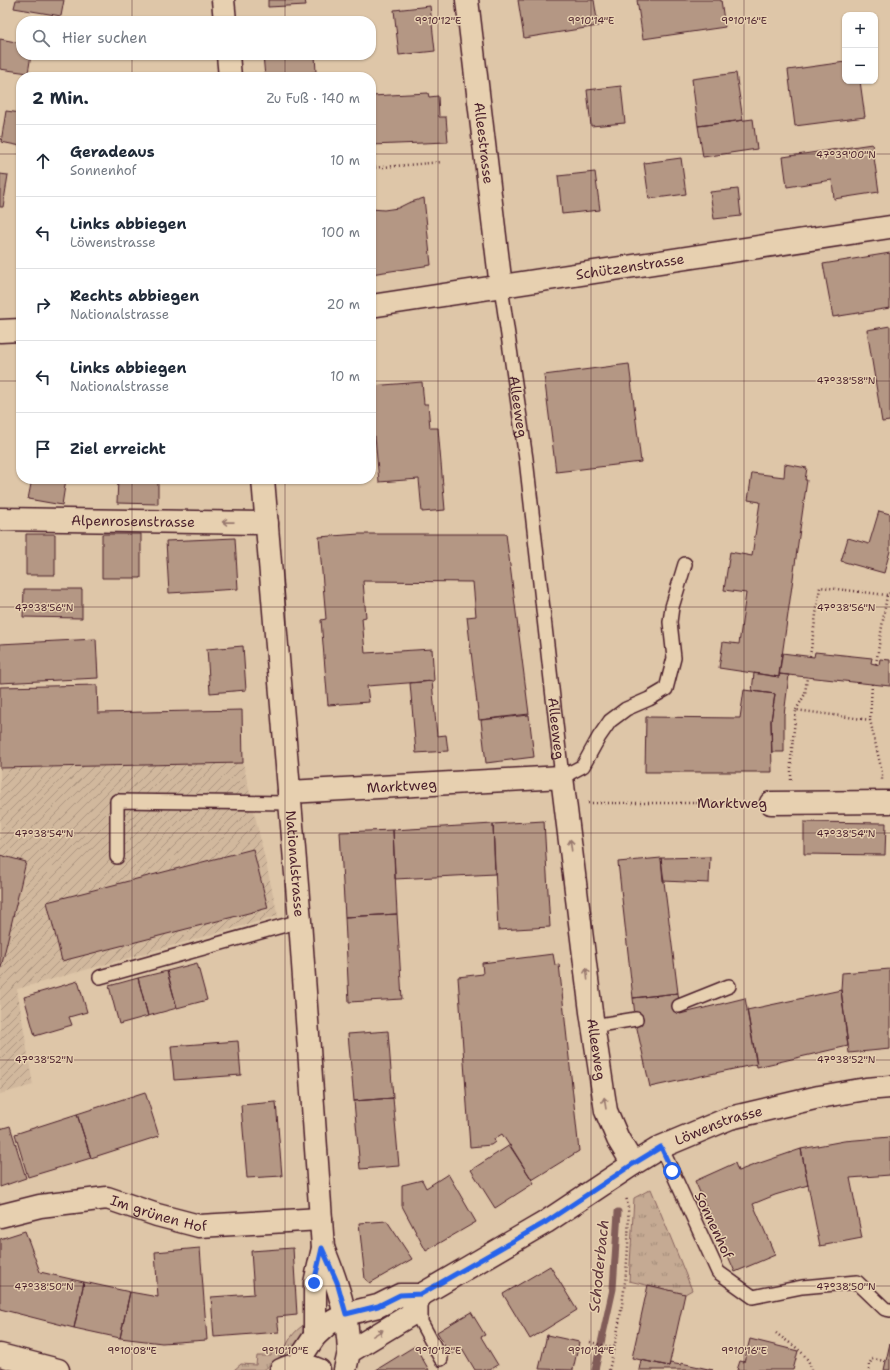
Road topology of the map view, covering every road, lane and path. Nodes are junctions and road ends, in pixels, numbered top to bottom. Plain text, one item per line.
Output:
1 (224, 0) edge
2 (467, 0) edge
3 (225, 16) edge
4 (228, 60) edge
5 (230, 72) edge
6 (442, 162) dead end
7 (376, 168) edge
8 (890, 227) edge
9 (501, 287) junction
10 (376, 305) edge
11 (16, 330) edge
12 (0, 331) edge
13 (263, 484) edge
14 (0, 519) edge
15 (267, 523) junction
16 (685, 564) dead end
17 (890, 593) edge
18 (887, 595) junction
19 (810, 656) dead end
20 (876, 664) dead end
21 (807, 677) dead end
22 (872, 684) dead end
23 (796, 710) junction
24 (870, 720) junction
25 (562, 777) junction
26 (882, 779) dead end
27 (290, 798) junction
28 (890, 802) edge
29 (582, 803) dead end
30 (781, 803) junction
31 (117, 857) dead end
32 (300, 921) junction
33 (100, 977) dead end
34 (729, 986) dead end
35 (679, 1006) dead end
36 (636, 1019) dead end
37 (593, 1026) junction
38 (890, 1087) edge
39 (661, 1147) junction
40 (633, 1164) junction
41 (626, 1196) dead end
42 (0, 1216) edge
43 (321, 1219) junction
44 (322, 1248) junction
45 (421, 1294) junction
46 (890, 1310) edge
47 (346, 1314) junction
48 (776, 1333) dead end
49 (314, 1336) junction
50 (590, 1342) dead end
51 (614, 1348) junction
52 (0, 1355) edge
53 (442, 1358) dead end
54 (347, 1361) edge
55 (886, 1361) dead end
56 (300, 1368) edge
57 (58, 1370) edge
58 (609, 1370) edge
59 (811, 1370) edge
60 (870, 1370) edge

1 - 3 street
2 - 9 street, Alleestrasse
4 - 5 street
6 - 7 path
8 - 9 street, Schützenstrasse
9 - 10 street, Schützenstrasse
9 - 25 lane, Alleeweg
11 - 12 street
13 - 15 street, Nationalstrasse
15 -> 14 street, Alpenrosenstrasse
15 - 27 street, Nationalstrasse
16 - 25 lane
17 - 18 path
18 - 19 path
18 - 20 path
21 - 23 path
22 - 24 path
23 - 24 path
23 - 30 path
24 - 26 path
25 - 27 street, Marktweg
37 -> 25 street, Alleeweg
27 - 31 lane
27 - 32 street, Nationalstrasse
28 - 30 street
29 - 30 path, Marktweg
32 - 33 lane
32 - 43 street, Nationalstrasse
34 - 35 lane
36 - 37 lane
40 -> 37 street, Alleeweg
38 - 39 street, Löwenstrasse
39 - 40 street, Löwenstrasse
39 - 46 lane, Sonnenhof
40 - 45 street, Löwenstrasse
41 - 51 path
42 - 43 street, Im grünen Hof
43 - 44 street, Nationalstrasse
44 - 47 street, Nationalstrasse
44 - 49 street, Nationalstrasse
45 - 47 street, Löwenstrasse
45 - 53 lane
54 -> 45 street
47 - 49 street, Löwenstrasse
47 - 54 street, Nationalstrasse
48 - 59 path
49 - 56 street, Löwenstrasse
50 - 51 path
51 - 58 path
52 - 57 street
55 - 60 path

